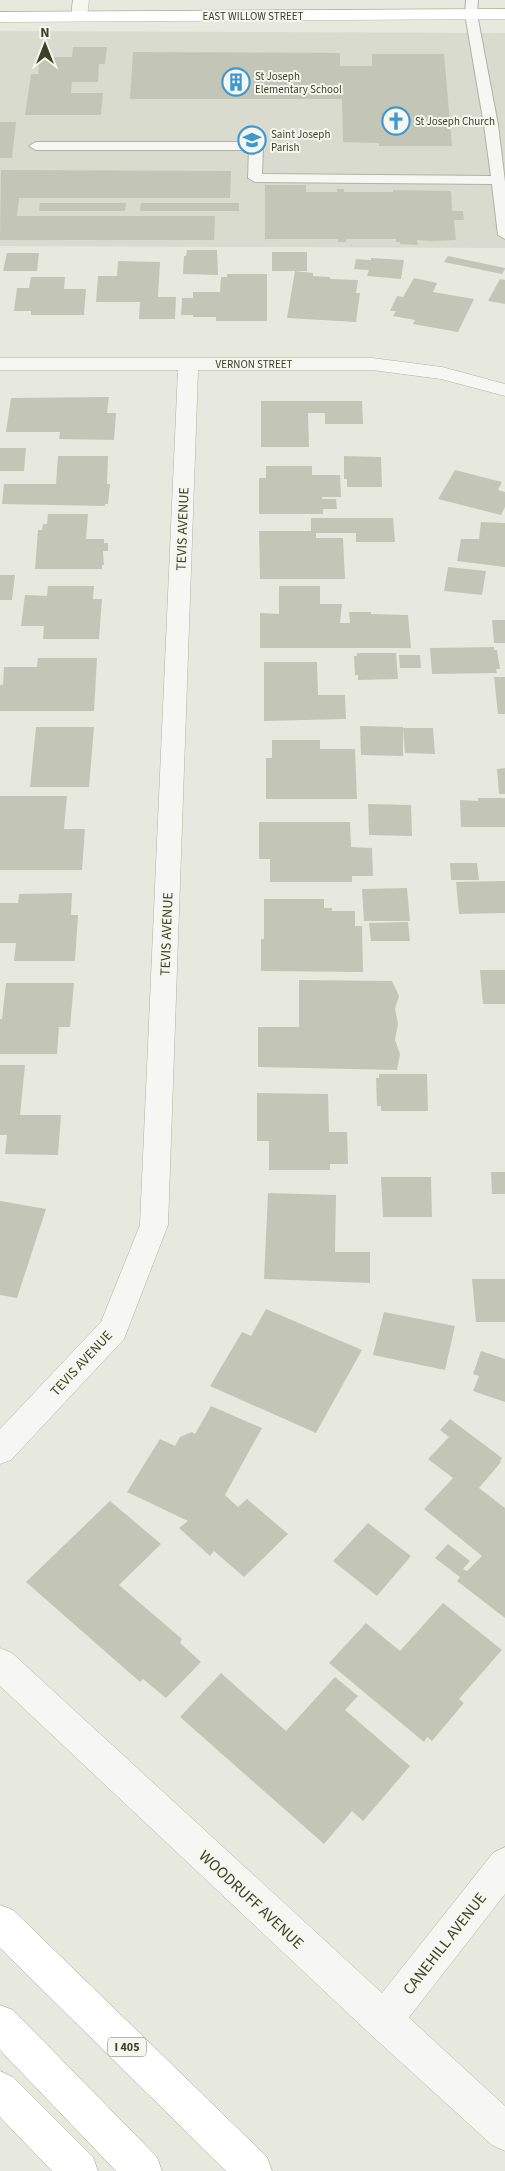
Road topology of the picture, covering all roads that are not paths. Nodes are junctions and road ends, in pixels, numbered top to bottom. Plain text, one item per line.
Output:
1 (472, 7) edge
2 (80, 8) edge
3 (505, 14) edge
4 (0, 17) edge
5 (491, 124) junction
6 (505, 125) edge
7 (36, 146) dead end
8 (498, 180) junction
9 (505, 235) edge
10 (0, 364) edge
11 (188, 365) junction
12 (505, 390) edge
13 (0, 1450) edge
14 (0, 1664) edge
15 (505, 1865) edge
16 (0, 1923) edge
17 (383, 2021) junction
18 (0, 2023) edge
19 (0, 2090) edge
20 (505, 2132) edge
21 (79, 2171) edge
22 (144, 2171) edge
23 (253, 2171) edge

1 - 2 main road, EAST WILLOW STREET
1 - 3 main road, EAST WILLOW STREET
1 - 5 lane
2 - 4 main road, EAST WILLOW STREET
5 - 6 lane
5 - 8 lane
7 - 8 lane
8 - 9 lane
10 - 11 street, VERNON STREET
11 - 12 street, VERNON STREET
11 - 13 street, TEVIS AVENUE
14 - 17 street, WOODRUFF AVENUE
15 - 17 street, CANEHILL AVENUE
16 - 23 main road, I 405
17 - 20 street, WOODRUFF AVENUE
18 - 22 main road
19 - 21 main road

